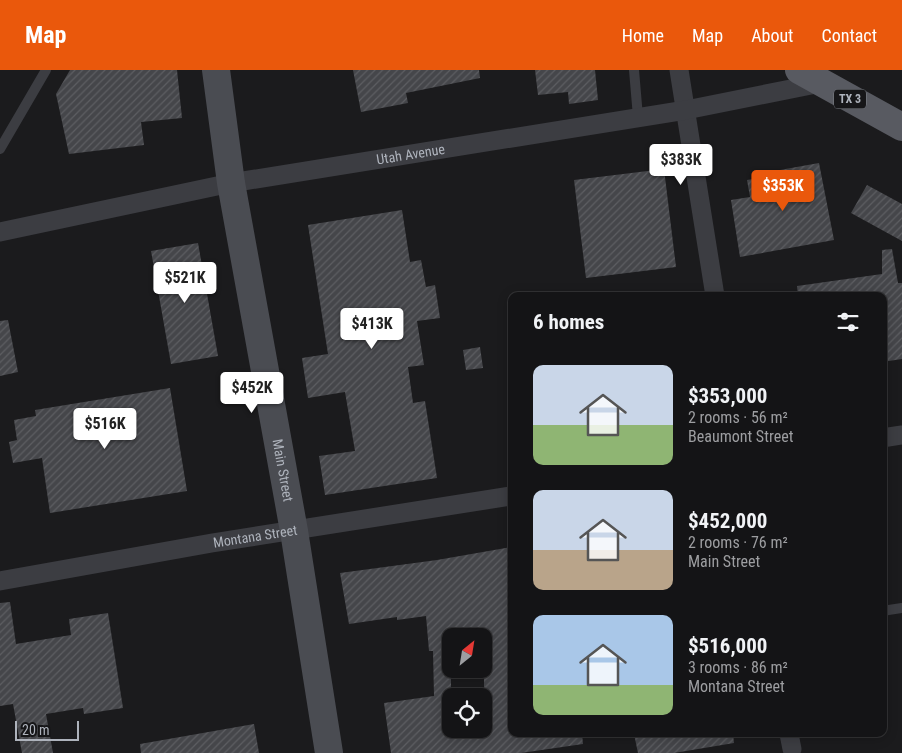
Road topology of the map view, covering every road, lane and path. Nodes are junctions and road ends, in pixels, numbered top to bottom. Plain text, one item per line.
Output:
1 (46, 70) edge
2 (216, 70) edge
3 (634, 70) edge
4 (679, 70) edge
5 (810, 77) edge
6 (686, 110) junction
7 (638, 117) junction
8 (902, 127) edge
9 (0, 149) edge
10 (231, 182) junction
11 (0, 232) edge
12 (714, 292) edge
13 (902, 435) edge
14 (887, 437) edge
15 (508, 496) edge
16 (294, 530) junction
17 (0, 581) edge
18 (902, 608) edge
19 (887, 610) edge
20 (329, 753) edge

1 - 9 lane
2 - 10 street, Main Street
3 - 7 lane
4 - 6 street
5 - 6 street, Utah Avenue
5 - 8 main road, TX 3
6 - 7 street, Utah Avenue
6 - 12 street
7 - 10 street, Utah Avenue
10 - 11 street, Utah Avenue
10 - 16 street, Main Street
13 - 14 street
15 - 16 street, Montana Street
16 - 17 street, Montana Street
16 - 20 street, Main Street
18 - 19 lane

